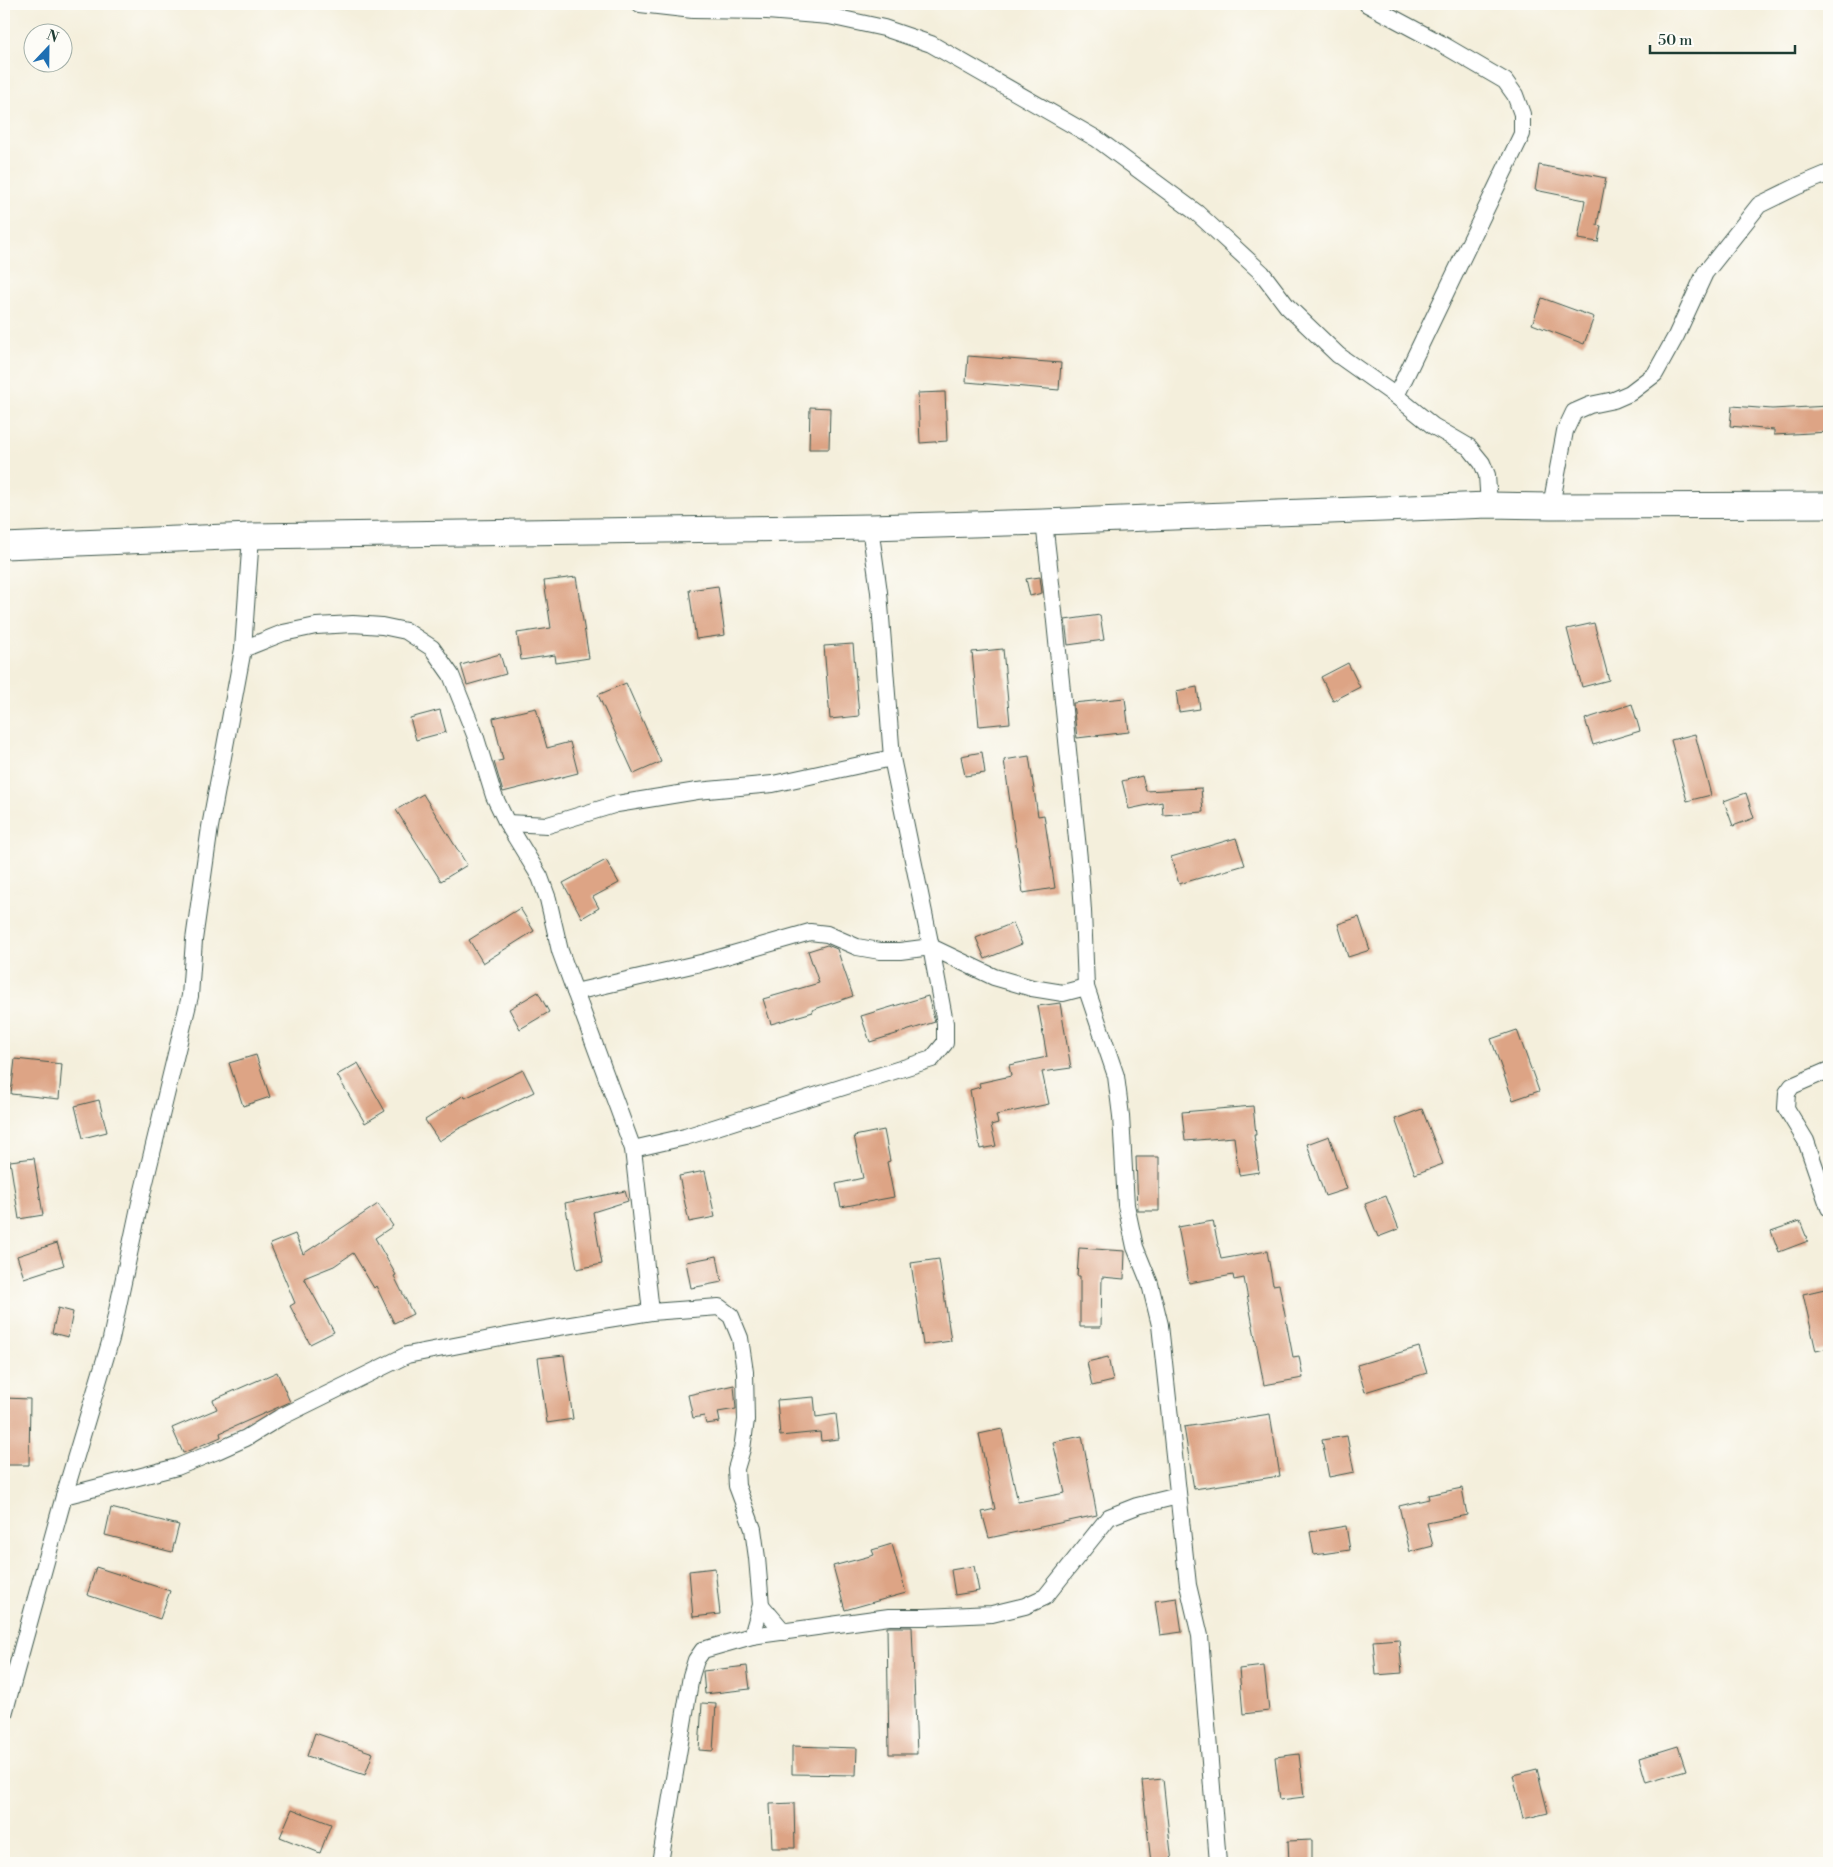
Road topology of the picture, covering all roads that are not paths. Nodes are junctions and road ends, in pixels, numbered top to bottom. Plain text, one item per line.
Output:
1 (640, 4) edge
2 (1367, 4) edge
3 (1829, 174) edge
4 (1396, 396) junction
5 (1489, 505) junction
6 (1551, 506) junction
7 (1828, 510) edge
8 (1044, 522) junction
9 (870, 527) junction
10 (251, 536) junction
11 (4, 546) edge
12 (243, 649) junction
13 (892, 758) junction
14 (507, 823) junction
15 (931, 947) junction
16 (1086, 987) junction
17 (575, 992) junction
18 (1829, 1070) edge
19 (633, 1149) junction
20 (1829, 1208) edge
21 (651, 1312) junction
22 (64, 1496) junction
23 (1178, 1496) junction
24 (761, 1606) junction
25 (784, 1632) junction
26 (752, 1636) junction
27 (4, 1714) edge
28 (660, 1863) edge
29 (1218, 1863) edge

1 - 4 street
2 - 4 street
3 - 6 street
4 - 5 street
5 - 6 main road
5 - 8 main road
6 - 7 main road
8 - 9 main road
8 - 16 street
9 - 10 main road
9 - 13 street
10 - 11 main road
10 - 12 street
12 - 14 street
12 - 22 street
13 - 14 street
13 - 15 street
14 - 17 street
15 - 16 street
15 - 17 street
15 - 19 street
16 - 23 street
17 - 19 street
18 - 20 street
19 - 21 street
21 - 22 street
21 - 24 street
22 - 27 street
23 - 25 street
23 - 29 street
24 - 25 street
24 - 26 street
25 - 26 street
26 - 28 street

